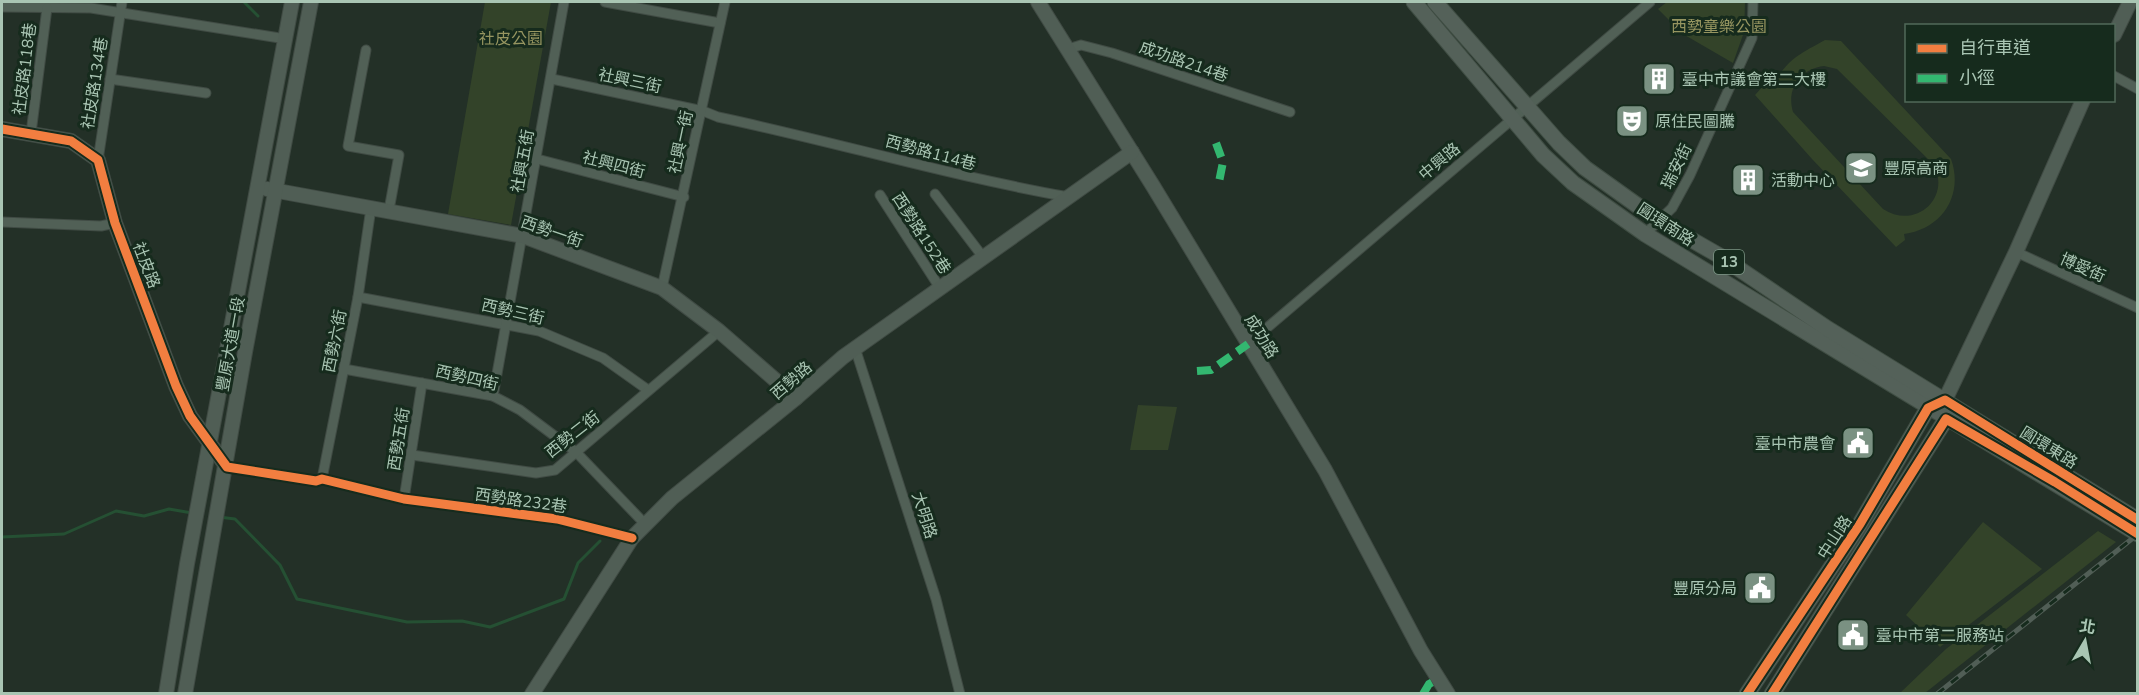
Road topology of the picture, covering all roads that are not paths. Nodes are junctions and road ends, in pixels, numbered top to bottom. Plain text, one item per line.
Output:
1 (122, 2) edge
2 (292, 2) edge
3 (311, 2) edge
4 (564, 2) edge
5 (605, 2) edge
6 (725, 2) edge
7 (1038, 2) edge
8 (1414, 2) edge
9 (1436, 2) edge
10 (1650, 2) edge
11 (1753, 2) edge
12 (2130, 2) edge
13 (2, 8) edge
14 (47, 8) junction
15 (121, 12) junction
16 (720, 23) junction
17 (2115, 33) edge
18 (286, 39) junction
19 (366, 50) dead end
20 (1068, 50) junction
21 (2115, 77) edge
22 (552, 79) junction
23 (110, 80) junction
24 (2138, 89) edge
25 (206, 93) dead end
26 (2082, 102) edge
27 (1529, 107) junction
28 (703, 111) junction
29 (1290, 112) dead end
30 (1512, 120) junction
31 (2, 129) edge
32 (786, 132) joint
33 (31, 133) junction
34 (1132, 152) junction
35 (537, 159) junction
36 (98, 160) junction
37 (256, 187) junction
38 (275, 191) junction
39 (935, 194) dead end
40 (880, 195) dead end
41 (684, 197) junction
42 (1069, 197) junction
43 (371, 208) junction
44 (388, 210) junction
45 (1659, 221) junction
46 (2, 222) edge
47 (115, 223) junction
48 (1645, 234) junction
49 (523, 236) junction
50 (2016, 252) junction
51 (983, 257) junction
52 (662, 288) junction
53 (940, 288) junction
54 (358, 297) junction
55 (2138, 308) edge
56 (507, 323) junction
57 (719, 331) junction
58 (1248, 344) junction
59 (855, 348) junction
60 (344, 369) junction
61 (422, 383) junction
62 (648, 390) junction
63 (493, 396) junction
64 (796, 398) junction
65 (1944, 400) junction
66 (1928, 408) junction
67 (1946, 419) junction
68 (210, 442) junction
69 (576, 452) junction
70 (412, 455) junction
71 (227, 467) junction
72 (322, 479) junction
73 (404, 499) junction
74 (2138, 520) edge
75 (645, 524) junction
76 (2138, 534) edge
77 (632, 538) junction
78 (166, 693) edge
79 (185, 693) edge
80 (532, 693) edge
81 (960, 693) edge
82 (1448, 693) edge
83 (1747, 693) edge
84 (1773, 693) edge

1 - 15 street, 社皮路134巷
2 - 18 street, 豐原大道一段
3 - 38 street, 豐原大道一段
4 - 22 street, 社興五街
5 - 16 street
6 - 16 street, 社興一街
7 - 20 street, 成功路
8 - 30 main road, 圓環南路 / 13
9 - 27 main road, 圓環南路 / 13
10 - 27 street, 中興路
11 - 45 street, 瑞安街
12 - 17 street
13 - 14 street
14 - 15 street
14 - 33 street, 社皮路118巷
15 - 18 street
15 - 23 street, 社皮路134巷
16 - 28 street, 社興一街
18 - 37 street, 豐原大道一段
19 - 44 street
20 - 29 street, 成功路214巷
20 - 34 street, 成功路
21 - 24 street
22 - 28 street, 社興三街
22 - 35 street, 社興五街
23 - 25 street
23 - 36 street, 社皮路134巷
26 - 50 street
27 - 30 street, 中興路
27 - 45 main road, 圓環南路 / 13
28 - 32 street, 社興三街
28 - 41 street, 社興一街
30 - 48 main road, 圓環南路 / 13
30 - 58 street, 中興路
31 - 33 street
32 - 42 street, 西勢路114巷
33 - 36 street
34 - 42 street, 西勢路
34 - 58 street, 成功路
35 - 41 street, 社興四街
35 - 49 street, 社興五街
36 - 47 street, 社皮路
37 - 38 street, 西勢一街
37 - 68 street, 豐原大道一段
38 - 43 street, 西勢一街
38 - 71 street, 豐原大道一段
39 - 51 street
40 - 53 street, 西勢路152巷
41 - 52 street, 社興一街
42 - 51 street, 西勢路
43 - 44 street, 西勢一街
43 - 54 street, 西勢六街
44 - 49 street, 西勢一街
45 - 48 street, 瑞安街
45 - 65 main road, 圓環南路 / 13
46 - 47 street
47 - 68 street, 社皮路
48 - 66 main road, 圓環南路 / 13
49 - 52 street, 西勢一街
49 - 56 street, 社興五街
50 - 55 street, 博愛街
50 - 65 street
51 - 53 street, 西勢路
52 - 57 street, 西勢一街
53 - 59 street, 西勢路
54 - 56 street, 西勢三街
54 - 60 street, 西勢六街
56 - 62 street, 西勢三街
56 - 63 street, 社興五街
57 - 62 street, 西勢二街
57 - 64 street, 西勢一街
58 - 82 street, 成功路
59 - 64 street, 西勢路
59 - 81 street, 大明路
60 - 61 street, 西勢四街
60 - 72 street, 西勢六街
61 - 63 street, 西勢四街
61 - 70 street, 西勢五街
62 - 69 street, 西勢二街
63 - 69 street, 西勢四街
64 - 75 street, 西勢路
65 - 66 main road
65 - 67 main road
65 - 74 main road, 圓環東路
66 - 67 main road, 圓環南路 / 13
66 - 83 main road, 中山路
67 - 76 main road, 圓環東路
67 - 84 main road, 中山路
68 - 71 street, 社皮路
68 - 78 street, 豐原大道一段
69 - 70 street, 西勢二街
69 - 75 street, 西勢四街
70 - 73 street, 西勢五街
71 - 72 street, 西勢路232巷
71 - 79 street, 豐原大道一段
72 - 73 street, 西勢路232巷
73 - 77 street, 西勢路232巷
75 - 77 street, 西勢路
77 - 80 street, 西勢路

